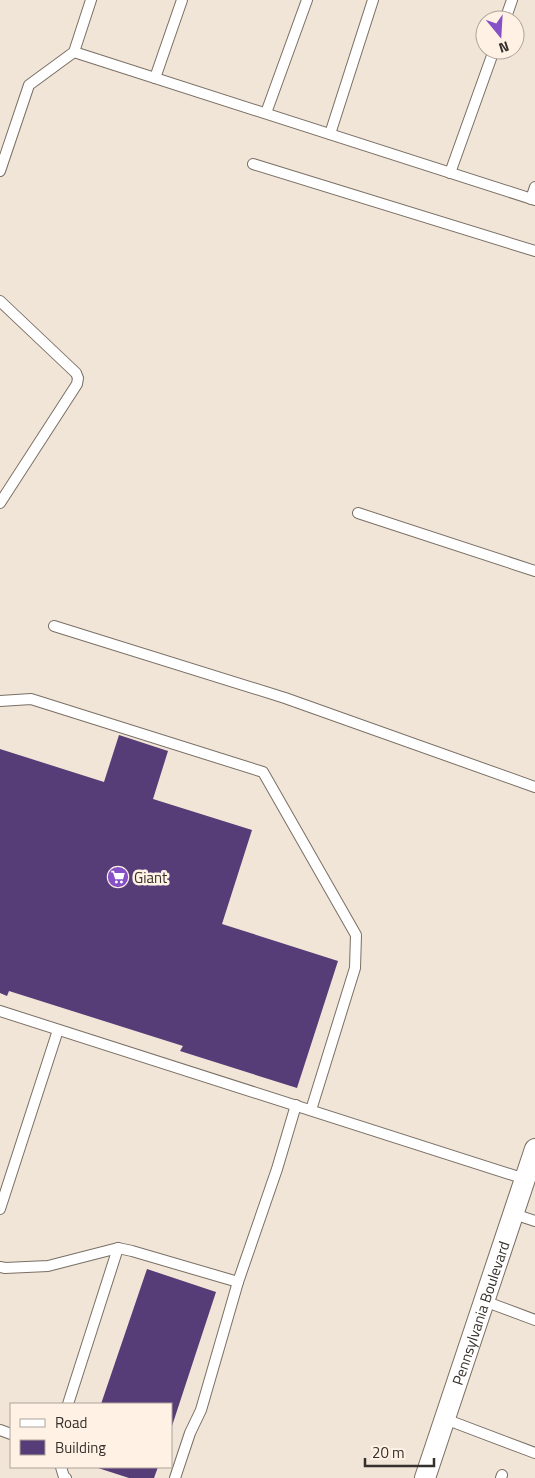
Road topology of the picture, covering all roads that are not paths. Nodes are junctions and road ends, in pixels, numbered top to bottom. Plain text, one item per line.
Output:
1 (91, 0) edge
2 (182, 0) edge
3 (307, 0) edge
4 (373, 0) edge
5 (74, 52) junction
6 (490, 60) edge
7 (155, 78) junction
8 (266, 113) junction
9 (330, 134) junction
10 (253, 164) dead end
11 (0, 171) edge
12 (450, 173) junction
13 (535, 187) edge
14 (533, 200) edge
15 (535, 251) edge
16 (0, 301) edge
17 (0, 503) edge
18 (358, 513) dead end
19 (535, 571) edge
20 (54, 626) dead end
21 (0, 701) edge
22 (535, 787) edge
23 (0, 1011) edge
24 (58, 1030) junction
25 (296, 1105) junction
26 (311, 1110) junction
27 (535, 1149) edge
28 (525, 1179) junction
29 (0, 1209) edge
30 (514, 1214) junction
31 (535, 1221) edge
32 (118, 1248) junction
33 (0, 1267) edge
34 (238, 1282) junction
35 (484, 1301) junction
36 (535, 1320) edge
37 (68, 1403) edge
38 (445, 1419) junction
39 (535, 1453) edge
40 (175, 1478) edge
41 (425, 1478) edge

1 - 5 lane
2 - 7 lane
3 - 8 lane
4 - 9 lane
5 - 7 lane
5 - 11 lane
6 - 12 lane
7 - 8 lane
8 - 9 lane
9 - 12 lane
10 - 15 lane
12 - 14 lane
13 - 14 lane
16 - 17 lane
18 - 19 lane
20 - 22 lane
21 - 26 lane
23 - 24 lane
24 - 25 lane
24 - 29 lane
25 - 26 lane
25 - 34 lane
26 - 28 lane
27 - 28 street, Pennsylvania Boulevard
28 - 30 street, Pennsylvania Boulevard
30 - 31 lane
30 - 35 street, Pennsylvania Boulevard
32 - 33 lane
32 - 34 lane
32 - 37 lane
34 - 40 lane
35 - 36 lane
35 - 38 street, Pennsylvania Boulevard
38 - 39 lane
38 - 41 street, Pennsylvania Boulevard

